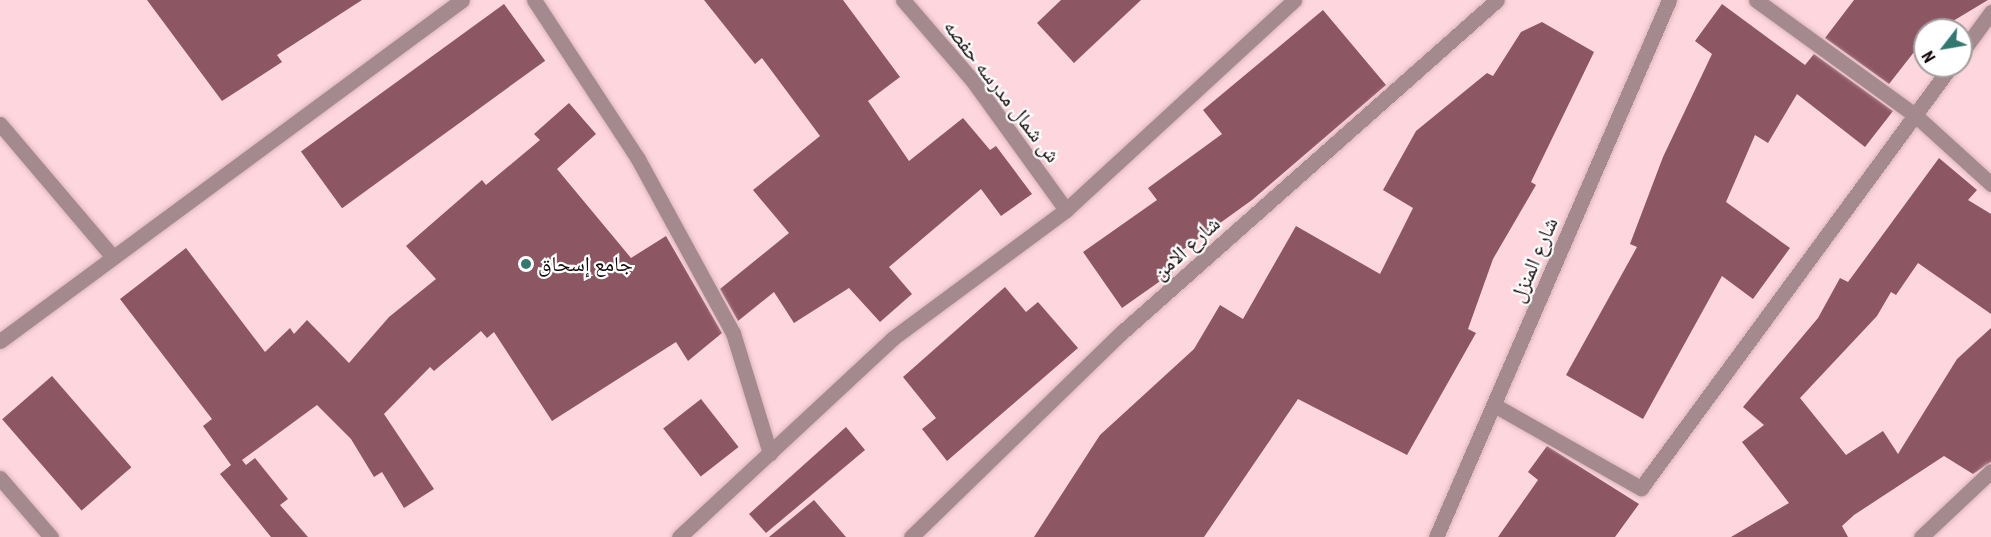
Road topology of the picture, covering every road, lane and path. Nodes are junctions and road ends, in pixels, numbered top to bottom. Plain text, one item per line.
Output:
1 (462, 0) edge
2 (534, 0) edge
3 (903, 0) edge
4 (1294, 0) edge
5 (1497, 0) edge
6 (1669, 0) edge
7 (1756, 0) edge
8 (1991, 12) edge
9 (1973, 37) edge
10 (1942, 78) edge
11 (1915, 115) junction
12 (0, 123) edge
13 (1991, 184) edge
14 (1065, 210) junction
15 (112, 256) junction
16 (0, 341) edge
17 (1494, 405) junction
18 (770, 453) junction
19 (1991, 471) edge
20 (0, 478) edge
21 (51, 537) edge
22 (679, 537) edge
23 (911, 537) edge
24 (1436, 537) edge
25 (1921, 537) edge

1 - 15 street
2 - 18 street
3 - 14 street, ش شمال مدرسه حفصه
4 - 14 street
5 - 23 street, شارع الامن
6 - 17 street, شارع المنزل
7 - 11 street
8 - 9 street
10 - 11 street
11 - 13 street
11 - 17 street
12 - 15 street
14 - 18 street
15 - 16 street
17 - 24 street, شارع المنزل
18 - 22 street
19 - 25 street
20 - 21 street

